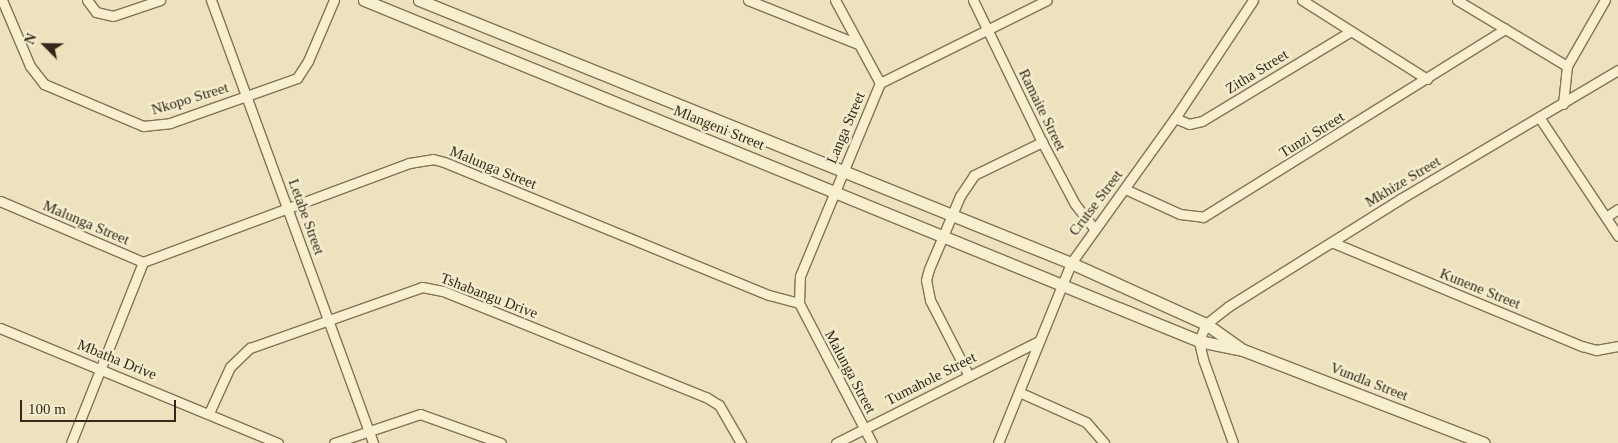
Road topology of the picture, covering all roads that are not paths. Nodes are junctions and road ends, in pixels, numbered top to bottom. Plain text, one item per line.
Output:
1 (2, 0) edge
2 (87, 0) edge
3 (160, 0) edge
4 (211, 0) edge
5 (334, 0) edge
6 (364, 0) edge
7 (419, 0) edge
8 (748, 0) edge
9 (835, 0) edge
10 (973, 0) edge
11 (1047, 0) edge
12 (1253, 0) edge
13 (1302, 0) edge
14 (1457, 0) edge
15 (1605, 0) edge
16 (988, 29) junction
17 (1505, 29) junction
18 (1351, 31) junction
19 (858, 44) junction
20 (1567, 66) junction
21 (1618, 70) edge
22 (1427, 79) junction
23 (880, 83) junction
24 (247, 96) junction
25 (1563, 104) junction
26 (1539, 117) junction
27 (1175, 118) junction
28 (1042, 142) junction
29 (844, 170) junction
30 (1125, 189) junction
31 (835, 191) junction
32 (0, 201) edge
33 (288, 207) junction
34 (1618, 209) edge
35 (951, 216) junction
36 (1606, 217) junction
37 (1094, 228) junction
38 (1618, 236) edge
39 (942, 238) junction
40 (1334, 243) junction
41 (144, 262) junction
42 (1071, 263) junction
43 (1062, 283) junction
44 (799, 302) junction
45 (328, 319) junction
46 (1206, 324) junction
47 (0, 328) edge
48 (1039, 341) junction
49 (1199, 341) junction
50 (1618, 346) edge
51 (1243, 350) junction
52 (102, 369) junction
53 (969, 376) junction
54 (1019, 392) junction
55 (209, 412) junction
56 (864, 429) junction
57 (368, 430) junction
58 (71, 443) edge
59 (278, 443) edge
60 (334, 443) edge
61 (373, 443) edge
62 (501, 443) edge
63 (741, 443) edge
64 (836, 443) edge
65 (872, 443) edge
66 (998, 443) edge
67 (1104, 443) edge
68 (1233, 443) edge
69 (1484, 443) edge

1 - 24 street, Nkopo Street
2 - 3 street
4 - 24 street, Letabe Street
5 - 24 street, Nkopo Street
6 - 31 street, Mlangeni Street
7 - 29 street, Mlangeni Street
8 - 19 street
9 - 19 street
10 - 16 street, Ramaite Street
11 - 16 street, Langa Street
12 - 27 street, Crutse Street
13 - 18 street
14 - 17 street
15 - 20 street
16 - 23 street, Langa Street
16 - 28 street, Ramaite Street
17 - 20 street
17 - 22 street, Tunzi Street
18 - 22 street
18 - 27 street, Zitha Street
19 - 23 street
20 - 25 street
21 - 25 street, Mkhize Street
22 - 30 street, Tunzi Street
23 - 29 street, Langa Street
24 - 33 street, Letabe Street
25 - 26 street, Mkhize Street
26 - 36 street
26 - 40 street, Mkhize Street
27 - 30 street, Crutse Street
28 - 35 street
28 - 37 street, Ramaite Street
29 - 31 street, Langa Street
29 - 35 street, Mlangeni Street
30 - 37 street, Crutse Street
31 - 39 street, Mlangeni Street
31 - 44 street, Langa Street
32 - 41 street, Malunga Street
33 - 41 street, Malunga Street
33 - 44 street, Malunga Street
33 - 45 street, Letabe Street
34 - 36 street
35 - 39 street
35 - 42 street, Mlangeni Street
36 - 38 street
37 - 42 street, Crutse Street
39 - 43 street, Mlangeni Street
39 - 53 street
40 - 46 street, Mkhize Street
40 - 50 street, Kunene Street
41 - 52 street
42 - 43 street, Crutse Street
42 - 46 street, Vundla Street
43 - 48 street, Crutse Street
43 - 49 street, Vundla Street
44 - 56 street, Malunga Street
45 - 55 street, Tshabangu Drive
45 - 57 street, Letabe Street
45 - 63 street, Tshabangu Drive
46 - 49 street
46 - 51 street, Vundla Street
47 - 52 street, Mbatha Drive
48 - 53 street, Tumahole Street
48 - 54 street, Crutse Street
49 - 51 street, Vundla Street
49 - 68 street
51 - 69 street, Vundla Street
52 - 55 street, Mbatha Drive
52 - 58 street
53 - 56 street, Tumahole Street
54 - 66 street, Crutse Street
54 - 67 street
55 - 59 street, Mbatha Drive
56 - 64 street, Tumahole Street
56 - 65 street, Malunga Street
57 - 60 street
57 - 61 street, Letabe Street
57 - 62 street

